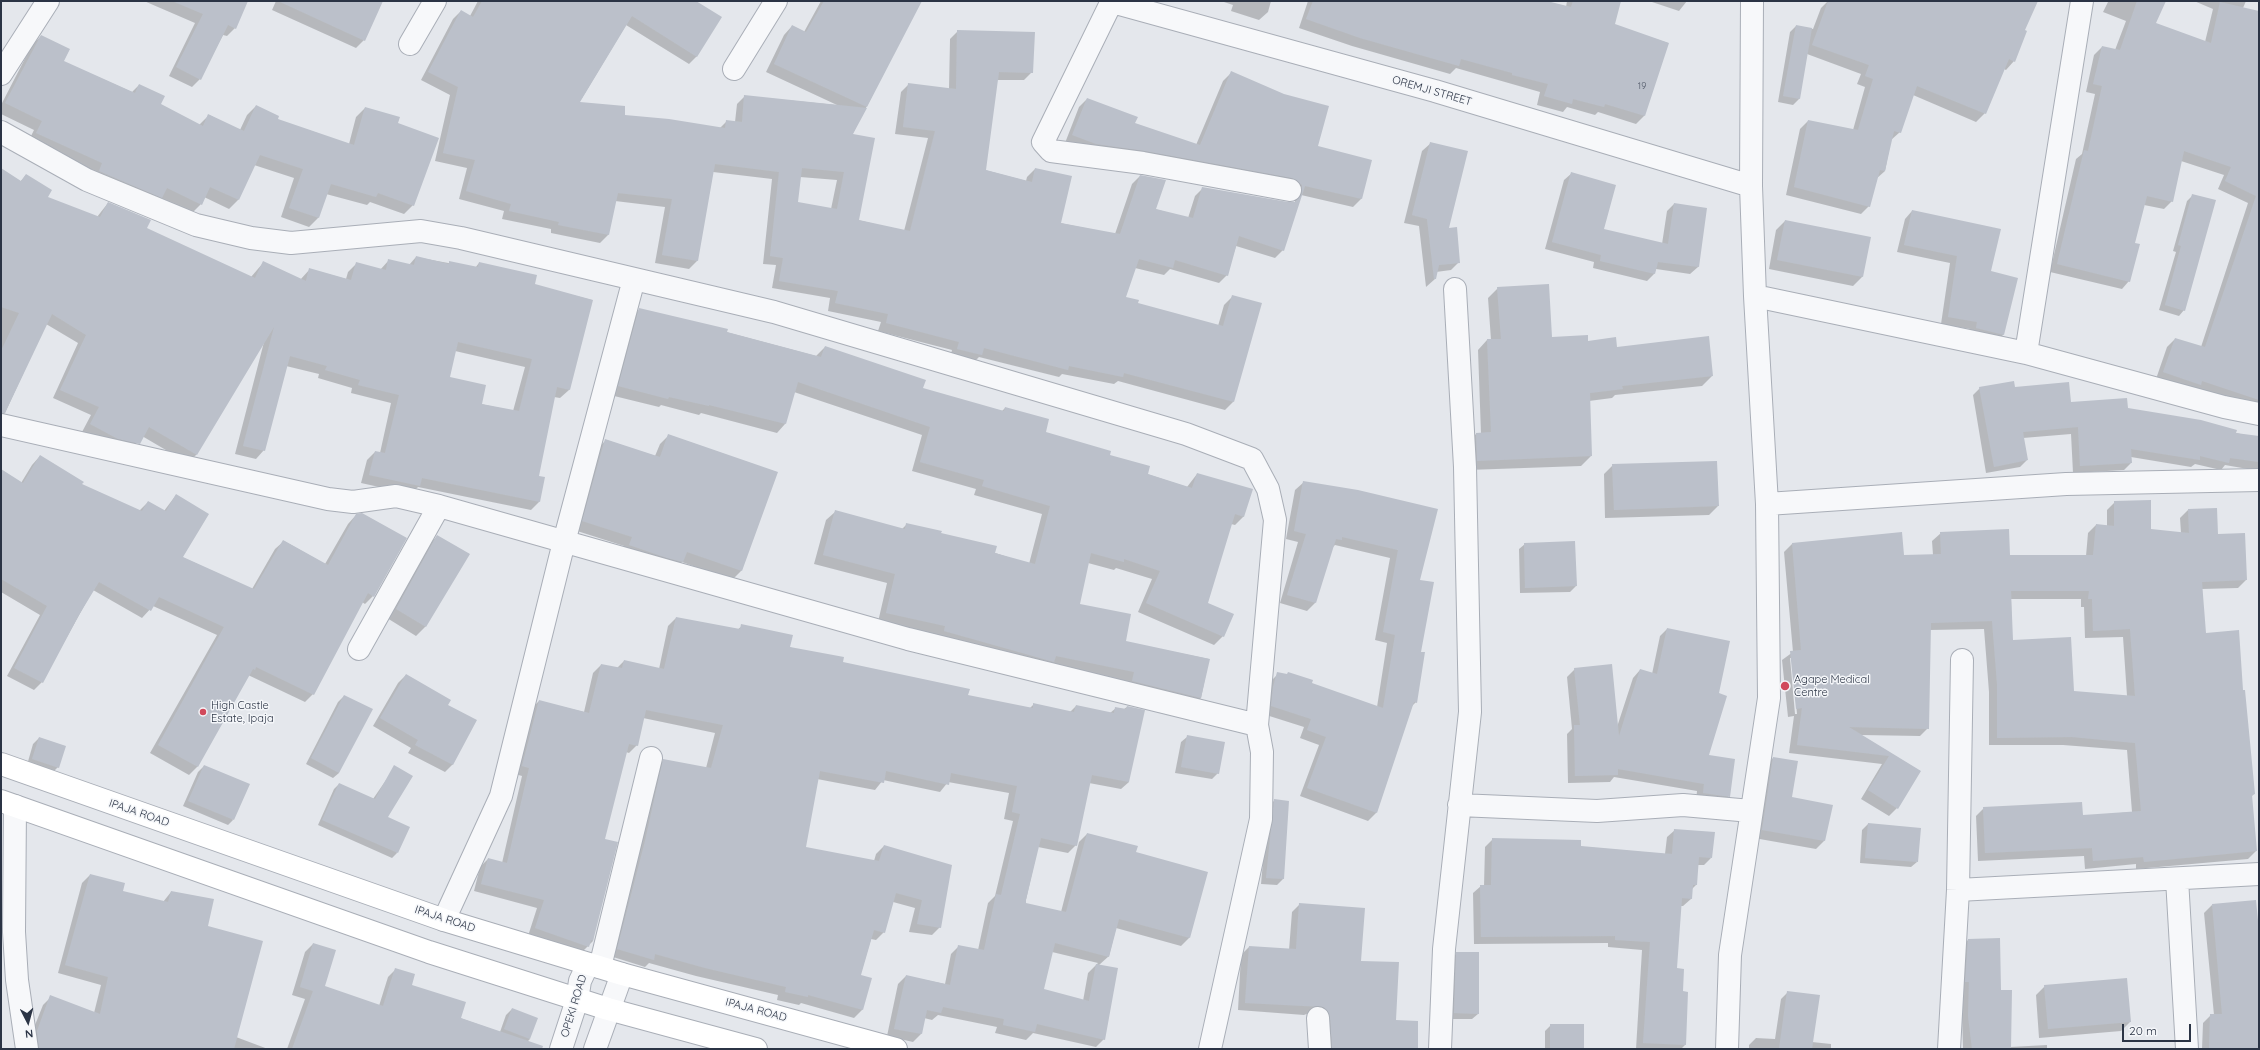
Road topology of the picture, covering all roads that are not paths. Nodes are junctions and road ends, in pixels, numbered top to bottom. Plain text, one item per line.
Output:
1 (48, 1) edge
2 (435, 1) edge
3 (776, 1) edge
4 (1752, 1) edge
5 (2082, 1) edge
6 (1112, 2) edge
7 (410, 44) dead end
8 (734, 69) dead end
9 (1, 74) edge
10 (1, 132) edge
11 (1751, 186) junction
12 (1290, 190) dead end
13 (634, 279) junction
14 (1455, 289) dead end
15 (1754, 296) junction
16 (2026, 353) junction
17 (2259, 414) edge
18 (1, 425) edge
19 (2259, 480) edge
20 (1767, 504) junction
21 (439, 506) junction
22 (564, 542) junction
23 (359, 649) dead end
24 (1962, 660) dead end
25 (1257, 725) junction
26 (651, 758) dead end
27 (1, 764) edge
28 (8, 804) edge
29 (1459, 805) junction
30 (1751, 811) junction
31 (2259, 874) edge
32 (2177, 879) junction
33 (1958, 890) junction
34 (444, 920) junction
35 (594, 966) junction
36 (622, 974) junction
37 (577, 1000) junction
38 (608, 1009) junction
39 (1318, 1018) dead end
40 (27, 1049) edge
41 (561, 1049) edge
42 (595, 1049) edge
43 (756, 1049) edge
44 (896, 1049) edge
45 (1210, 1049) edge
46 (1320, 1049) edge
47 (1440, 1049) edge
48 (1727, 1049) edge
49 (1949, 1049) edge
50 (2187, 1049) edge

1 - 9 street
2 - 7 street
3 - 8 street
4 - 11 street
5 - 16 street
6 - 11 street, OREMJI STREET
6 - 12 street
10 - 13 street
11 - 15 street
13 - 22 street
13 - 25 street
14 - 29 street
15 - 16 street
15 - 20 street
16 - 17 street
18 - 21 street
19 - 20 street
20 - 30 street
21 - 22 street
21 - 23 street
22 - 25 street
22 - 34 street
24 - 33 street
25 - 45 street
26 - 35 street, OPEKI ROAD
27 - 34 main road, IPAJA ROAD
28 - 37 main road
28 - 40 street
29 - 30 street
29 - 47 street
30 - 48 street
31 - 32 street
32 - 33 street
32 - 50 street
33 - 49 street
34 - 35 main road, IPAJA ROAD
35 - 36 main road, IPAJA ROAD
35 - 37 street, OPEKI ROAD
36 - 38 street
36 - 44 main road, IPAJA ROAD
37 - 38 main road
37 - 41 street, OPEKI ROAD
38 - 42 street
38 - 43 main road
39 - 46 street

